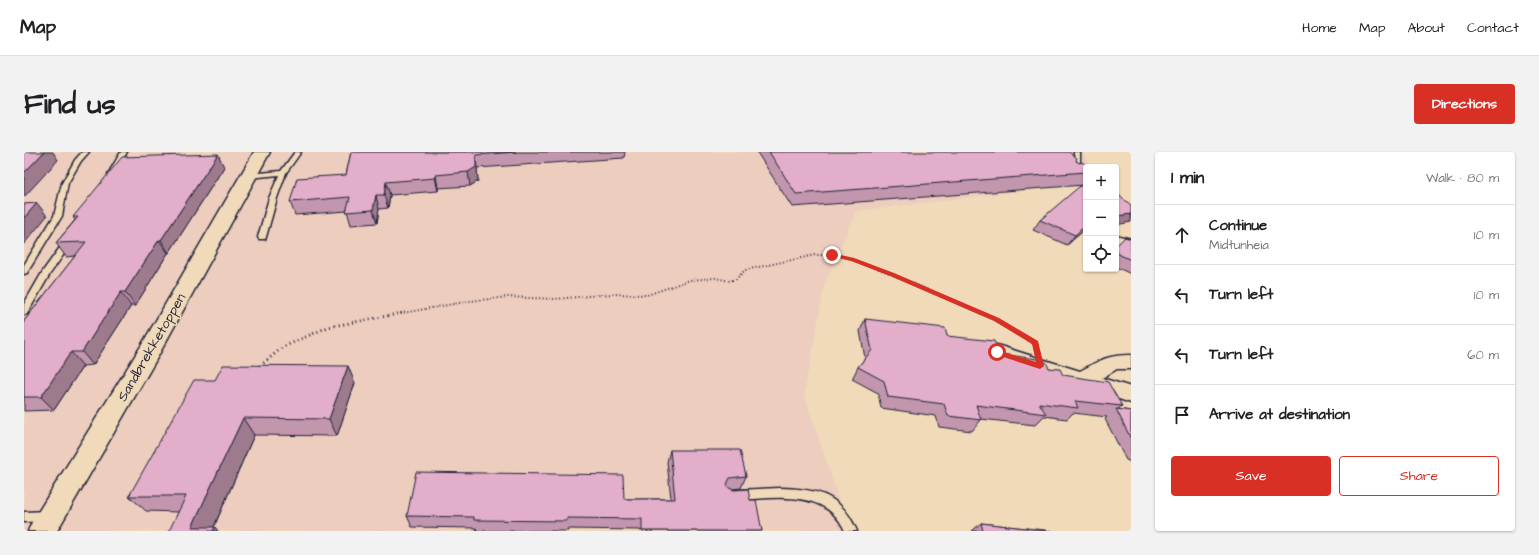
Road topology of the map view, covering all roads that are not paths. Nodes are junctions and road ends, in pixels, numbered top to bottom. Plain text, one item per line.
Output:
1 (86, 152) edge
2 (124, 152) edge
3 (262, 152) edge
4 (298, 152) edge
5 (1077, 152) edge
6 (1071, 173) edge
7 (283, 174) junction
8 (248, 176) junction
9 (108, 178) edge
10 (73, 236) edge
11 (262, 237) dead end
12 (1119, 241) edge
13 (1131, 244) edge
14 (24, 271) edge
15 (24, 312) edge
16 (997, 352) edge
17 (1125, 365) edge
18 (1082, 379) junction
19 (1131, 395) edge
20 (730, 495) edge
21 (24, 517) edge
22 (47, 524) edge
23 (851, 531) edge

1 - 14 lane
2 - 9 lane
3 - 8 street, Sandbrekketoppen
4 - 7 lane
5 - 6 lane
7 - 8 lane
7 - 11 lane
8 - 22 street, Sandbrekketoppen
10 - 15 lane
12 - 13 street
16 - 18 street
17 - 18 street
18 - 19 street
20 - 23 lane
21 - 22 lane, Sandbrekketoppen

